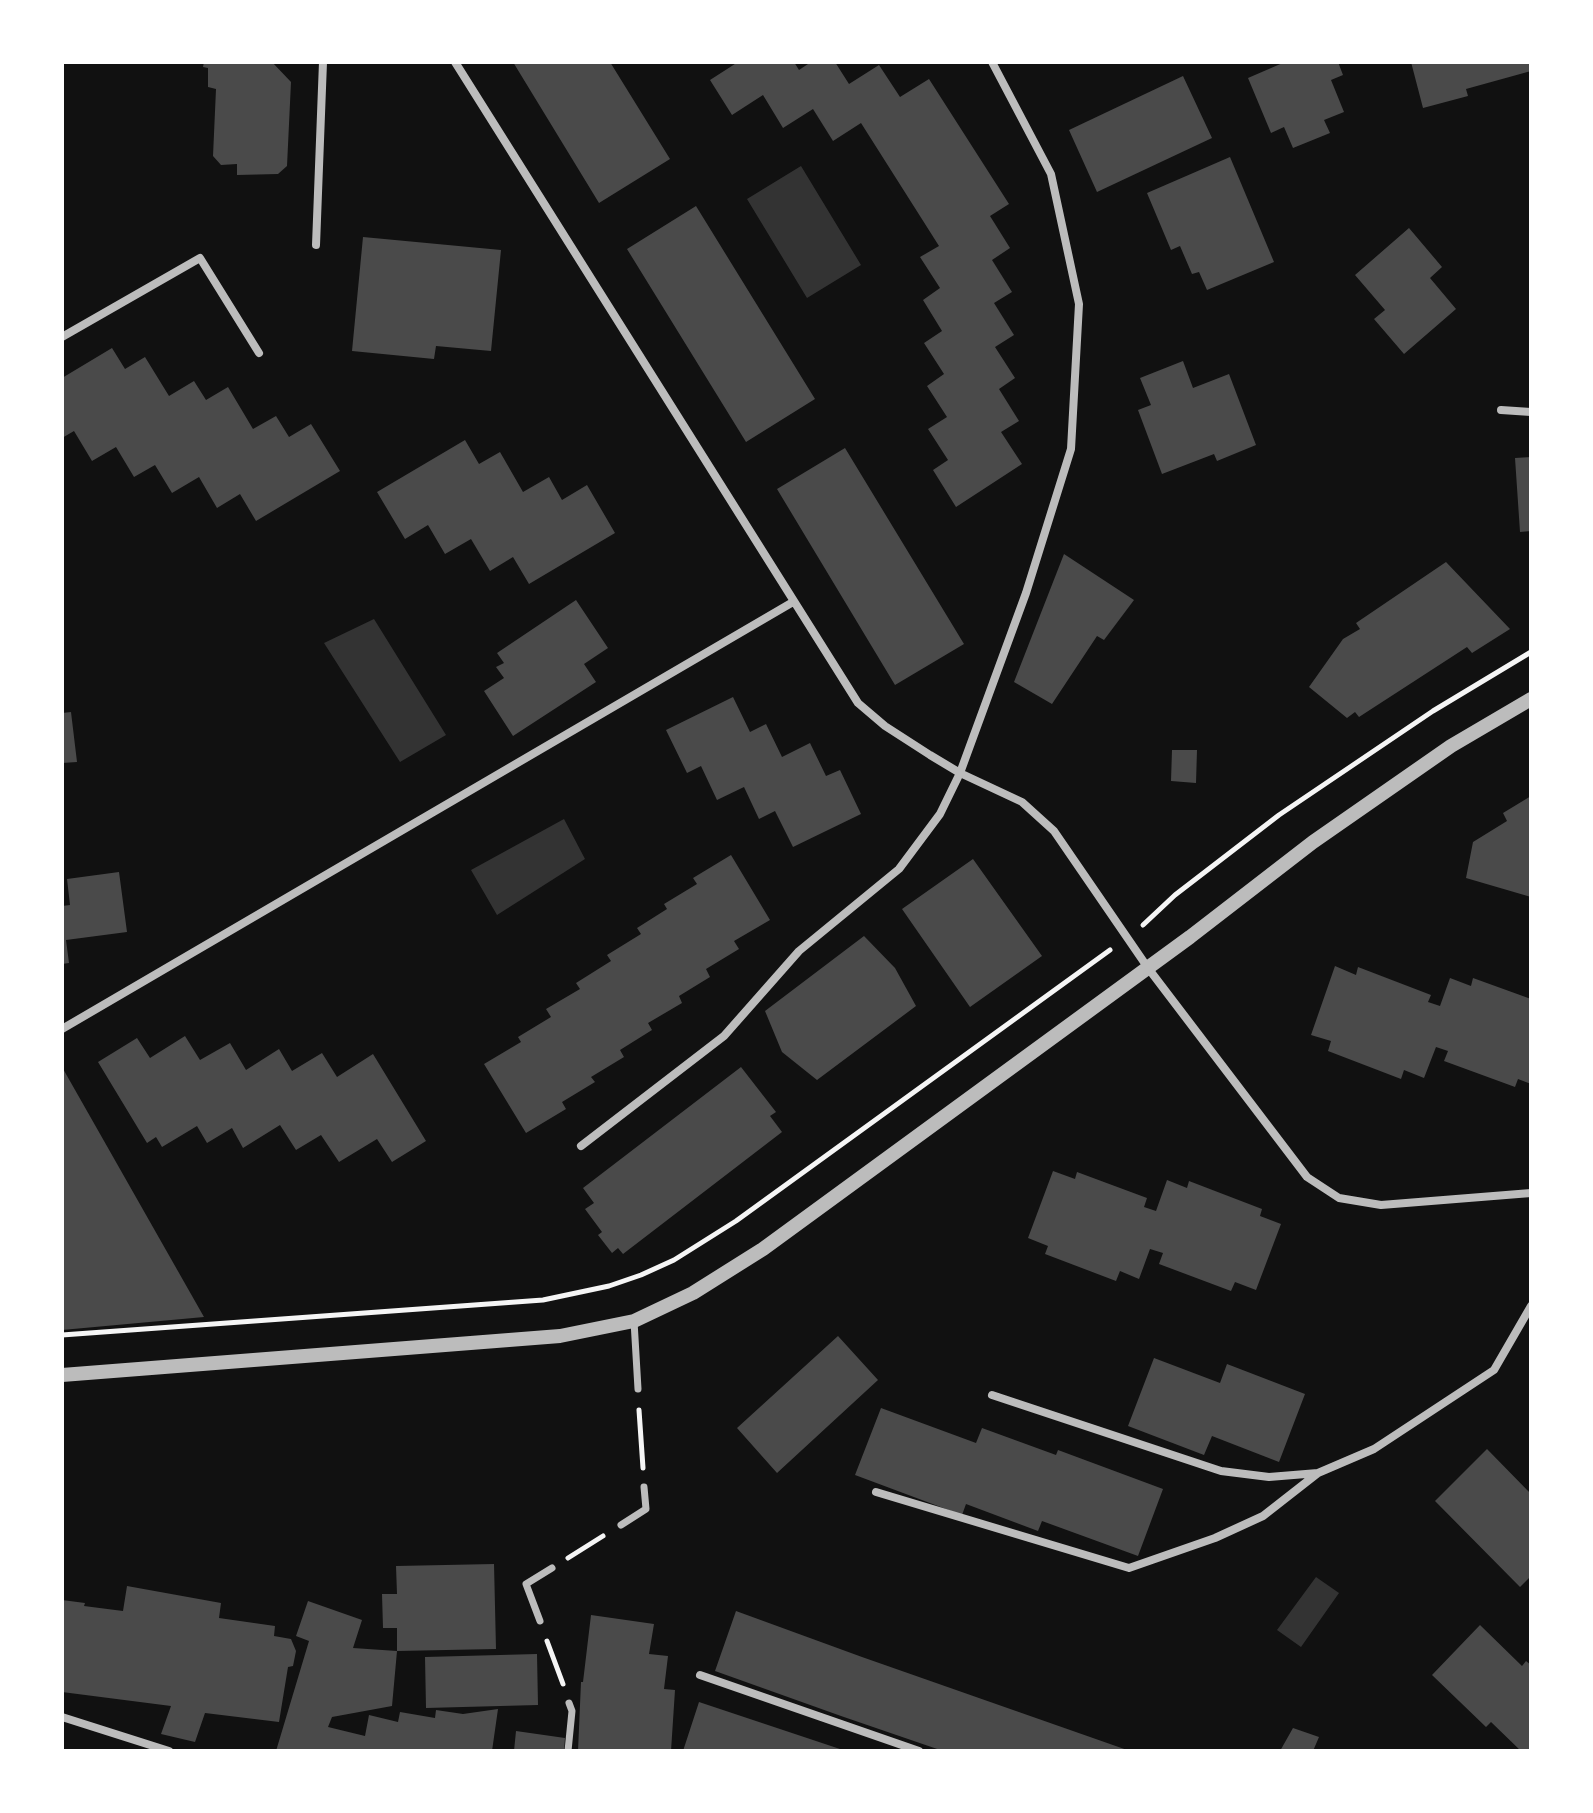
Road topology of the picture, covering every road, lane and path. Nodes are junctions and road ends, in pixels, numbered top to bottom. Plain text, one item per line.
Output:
1 (323, 62) edge
2 (455, 62) edge
3 (992, 62) edge
4 (316, 245) dead end
5 (62, 337) edge
6 (259, 353) dead end
7 (1501, 410) dead end
8 (1531, 412) edge
9 (793, 602) junction
10 (1531, 652) edge
11 (1531, 699) edge
12 (960, 773) junction
13 (1127, 938) junction
14 (1148, 968) junction
15 (62, 1029) edge
16 (581, 1146) dead end
17 (1531, 1193) edge
18 (1531, 1306) edge
19 (634, 1321) junction
20 (62, 1335) edge
21 (62, 1375) edge
22 (638, 1389) joint
23 (992, 1395) dead end
24 (1318, 1473) junction
25 (644, 1487) joint
26 (876, 1492) dead end
27 (621, 1525) joint
28 (552, 1568) joint
29 (540, 1621) joint
30 (700, 1675) dead end
31 (569, 1703) joint
32 (62, 1717) edge
33 (169, 1751) edge
34 (568, 1751) edge
35 (919, 1751) edge

1 - 4 street
2 - 9 street
3 - 12 street
5 - 6 street
7 - 8 street
9 - 12 street
9 - 15 street
10 - 13 path
11 - 14 street
12 - 13 street
12 - 16 street
13 - 14 street
13 - 20 path
14 - 17 street
14 - 19 street
18 - 24 street
19 - 21 street
19 - 22 street
22 - 25 path
23 - 24 street
24 - 26 street
25 - 27 street
27 - 28 path
28 - 29 street
29 - 31 path
30 - 35 street
31 - 34 street
32 - 33 street

